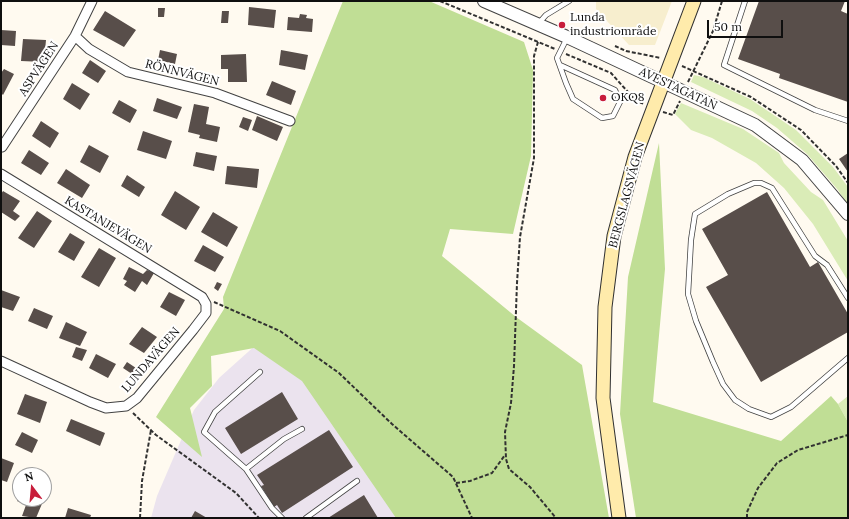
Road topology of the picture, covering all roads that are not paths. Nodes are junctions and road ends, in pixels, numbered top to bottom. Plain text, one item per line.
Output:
1 (92, 1) edge
2 (484, 1) edge
3 (569, 1) edge
4 (694, 1) edge
5 (745, 1) edge
6 (538, 24) junction
7 (75, 36) junction
8 (567, 37) junction
9 (560, 65) junction
10 (663, 83) junction
11 (290, 121) dead end
12 (848, 121) edge
13 (2, 147) dead end
14 (1, 174) edge
15 (848, 214) edge
16 (202, 297) joint
17 (848, 298) edge
18 (848, 358) edge
19 (1, 361) edge
20 (260, 372) dead end
21 (302, 429) dead end
22 (246, 469) junction
23 (357, 481) dead end
24 (282, 518) edge
25 (306, 518) edge
26 (619, 518) edge

1 - 7 street, ASPVÄGEN
2 - 6 street, AVESTAGATAN
3 - 6 lane
4 - 10 main road, BERGSLAGSVÄGEN
5 - 12 lane
6 - 8 street, AVESTAGATAN
7 - 11 street, RÖNNVÄGEN
7 - 13 street, ASPVÄGEN
8 - 9 lane
8 - 10 street, AVESTAGATAN
9 - 9 lane
10 - 15 street, AVESTAGATAN
10 - 26 main road, BERGSLAGSVÄGEN
14 - 16 street, KASTANJEVÄGEN
16 - 19 street, LUNDAVÄGEN
17 - 18 lane
20 - 22 lane
21 - 22 lane
22 - 24 lane
23 - 25 lane

